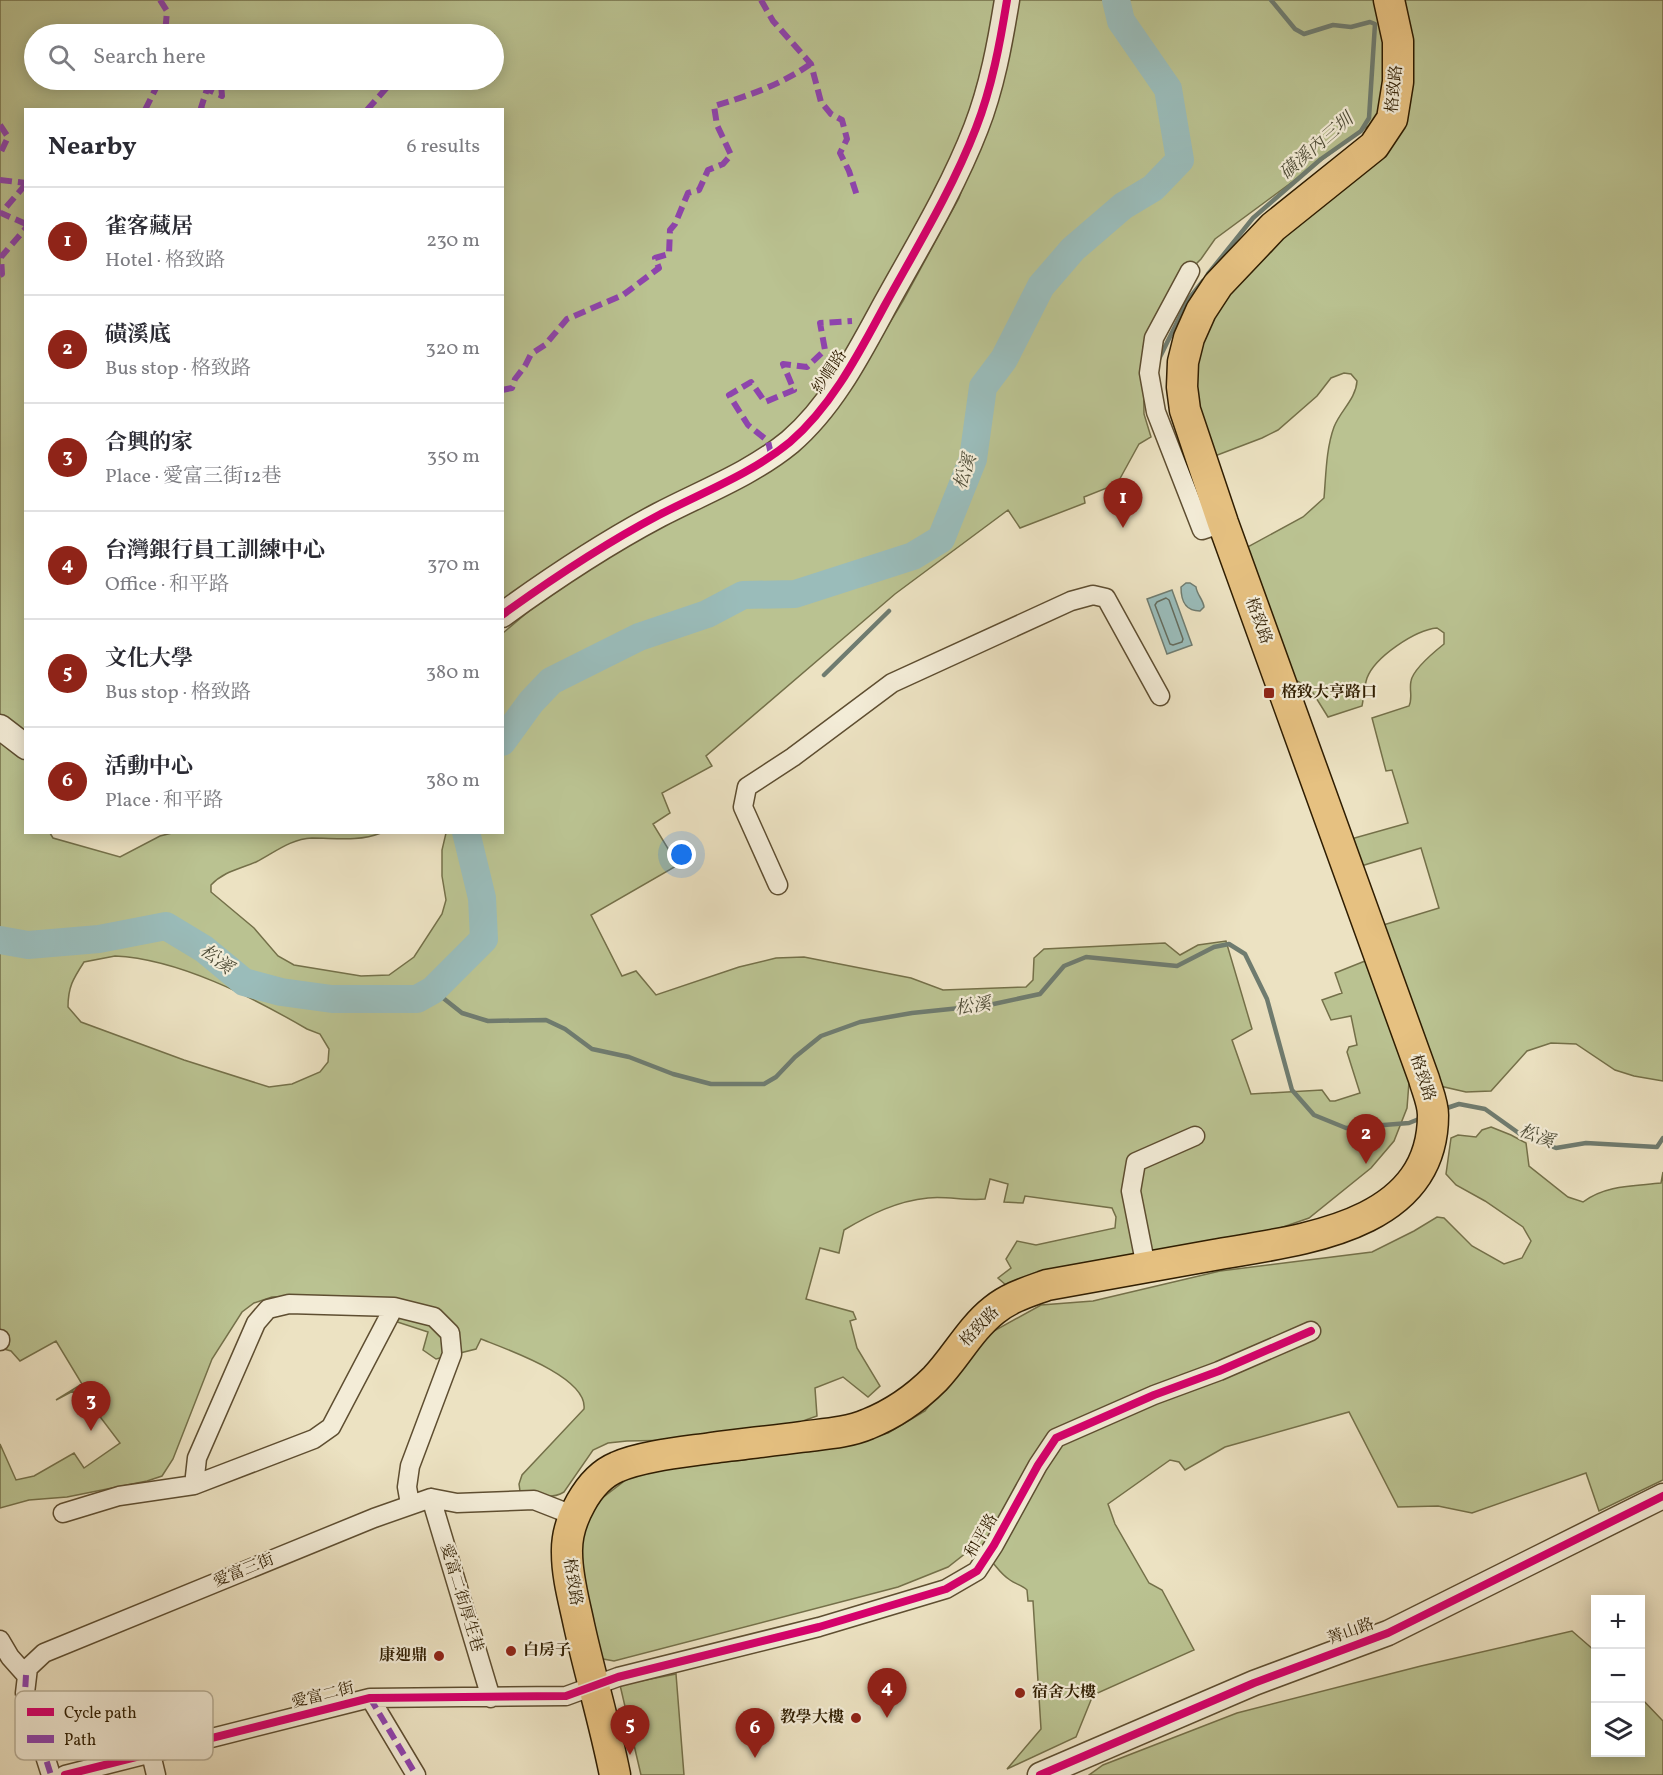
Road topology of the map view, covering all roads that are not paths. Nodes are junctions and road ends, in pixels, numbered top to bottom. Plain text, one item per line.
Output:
1 (1007, 0) edge
2 (1389, 0) edge
3 (1190, 271) dead end
4 (1194, 473) junction
5 (504, 614) edge
6 (1160, 696) dead end
7 (0, 727) edge
8 (24, 745) edge
9 (777, 885) dead end
10 (1195, 1136) dead end
11 (1146, 1267) junction
12 (394, 1307) junction
13 (1311, 1331) dead end
14 (194, 1485) junction
15 (1663, 1496) edge
16 (431, 1498) junction
17 (410, 1504) junction
18 (63, 1513) dead end
19 (575, 1516) junction
20 (0, 1640) edge
21 (26, 1675) junction
22 (593, 1687) junction
23 (25, 1691) edge
24 (370, 1698) junction
25 (491, 1698) junction
26 (213, 1738) edge
27 (46, 1760) edge
28 (126, 1760) edge
29 (152, 1760) edge
30 (51, 1775) edge
31 (65, 1775) edge
32 (156, 1775) edge
33 (416, 1775) edge
34 (615, 1775) edge
35 (1040, 1775) edge

1 - 5 street, 紗帽路
2 - 4 main road, 格致路
3 - 4 street
4 - 11 main road, 格致路
6 - 9 street
7 - 8 street
10 - 11 street
11 - 19 main road, 格致路
12 - 14 street
12 - 14 street
12 - 17 street
13 - 22 street, 和平路
14 - 18 street
15 - 35 street, 菁山路
16 - 17 street, 愛富三街
16 - 19 street, 愛富三街
16 - 25 street, 愛富二街厚生巷
17 - 21 street, 愛富三街
19 - 22 main road, 格致路
20 - 21 street
21 - 23 street
22 - 25 street, 愛富二街
22 - 34 main road, 格致路
24 - 25 street, 愛富二街
24 - 26 street, 愛富二街
24 - 33 street
27 - 30 street
28 - 31 street, 愛富二街
29 - 32 street

